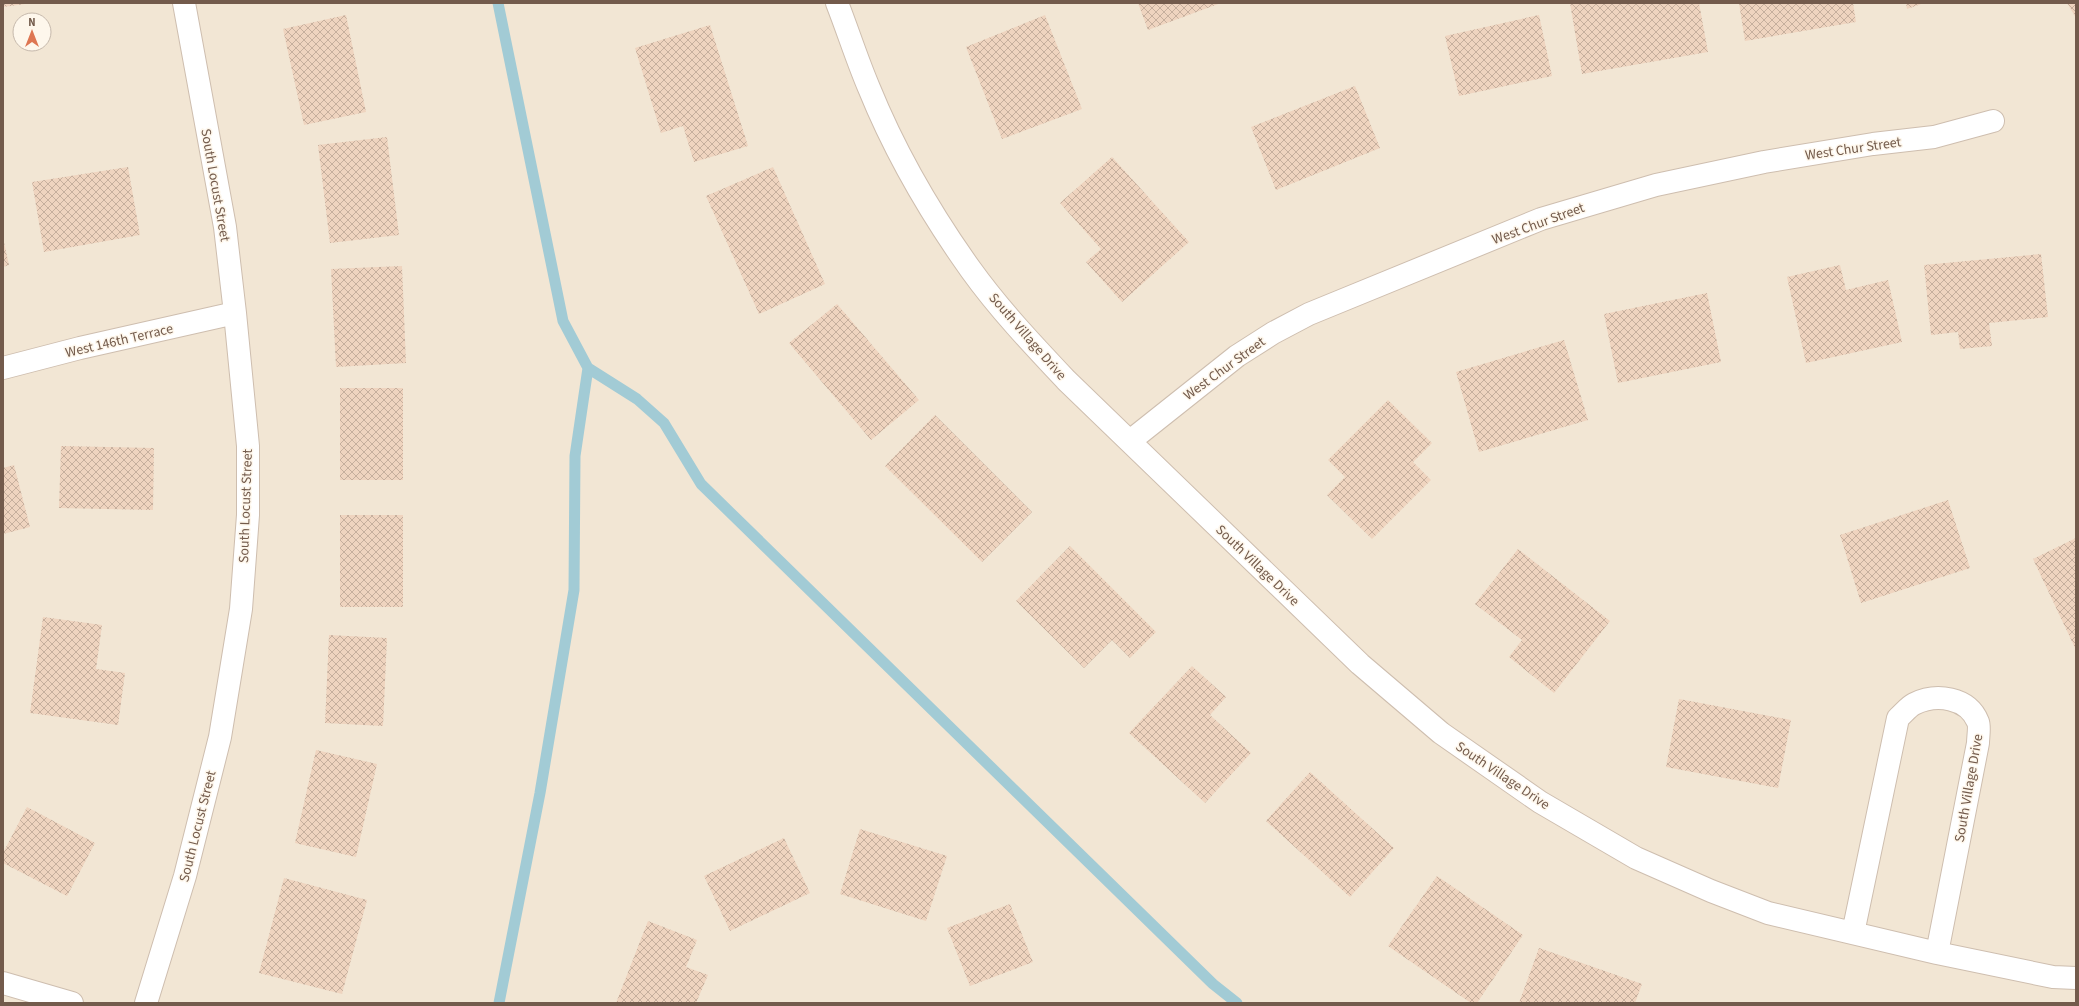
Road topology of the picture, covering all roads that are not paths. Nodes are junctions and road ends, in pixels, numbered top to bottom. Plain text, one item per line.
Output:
1 (184, 3) edge
2 (837, 3) edge
3 (1993, 121) dead end
4 (235, 313) junction
5 (3, 368) edge
6 (1130, 441) junction
7 (1853, 933) junction
8 (1937, 954) junction
9 (2076, 978) edge
10 (3, 983) edge
11 (72, 1003) edge
12 (146, 1003) edge

1 - 4 street, South Locust Street
2 - 6 street, South Village Drive
3 - 6 street, West Chur Street
4 - 5 street, West 146th Terrace
4 - 12 street, South Locust Street
6 - 7 street, South Village Drive
7 - 8 street, South Village Drive
7 - 8 street, South Village Drive
8 - 9 street, South Village Drive
10 - 11 street

